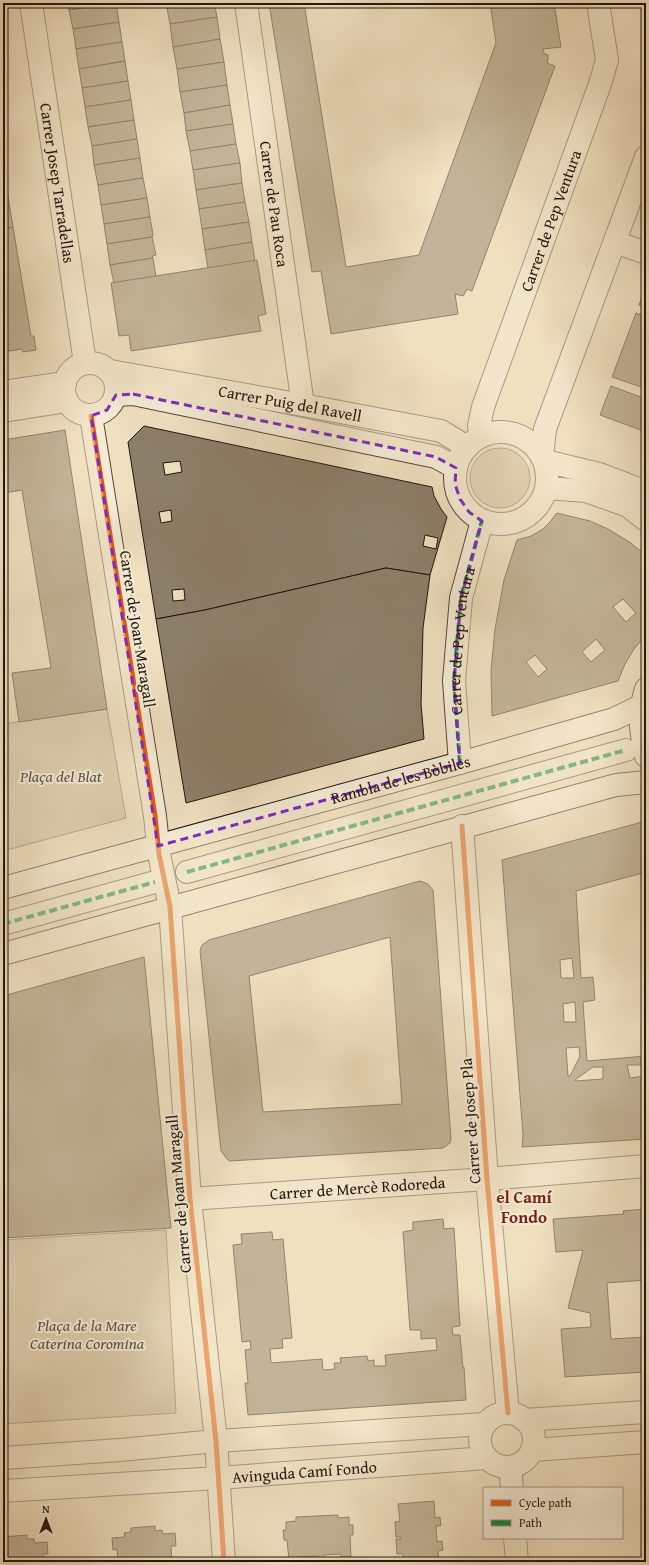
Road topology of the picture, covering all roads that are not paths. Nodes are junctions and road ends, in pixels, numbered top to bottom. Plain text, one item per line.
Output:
1 (31, 3) edge
2 (246, 3) edge
3 (598, 3) edge
4 (646, 157) edge
5 (615, 242) junction
6 (646, 253) edge
7 (85, 363) junction
8 (110, 371) junction
9 (3, 392) edge
10 (66, 392) junction
11 (116, 395) junction
12 (303, 405) junction
13 (3, 410) edge
14 (91, 416) junction
15 (475, 441) junction
16 (544, 459) junction
17 (456, 468) junction
18 (547, 488) junction
19 (646, 492) edge
20 (646, 520) edge
21 (482, 521) junction
22 (643, 698) edge
23 (636, 753) edge
24 (460, 763) junction
25 (646, 782) edge
26 (462, 826) junction
27 (158, 846) junction
28 (187, 872) dead end
29 (155, 882) dead end
30 (3, 888) edge
31 (170, 908) junction
32 (3, 924) edge
33 (3, 954) edge
34 (646, 1166) edge
35 (487, 1179) junction
36 (190, 1199) junction
37 (646, 1412) edge
38 (516, 1417) junction
39 (485, 1424) junction
40 (216, 1440) junction
41 (646, 1442) edge
42 (532, 1450) junction
43 (3, 1458) edge
44 (486, 1458) junction
45 (511, 1477) edge
46 (218, 1478) junction
47 (3, 1491) edge
48 (515, 1539) edge
49 (224, 1562) edge
50 (517, 1562) edge

1 - 7 street, Carrer Josep Tarradellas
2 - 12 street, Carrer de Pau Roca
3 - 15 street, Carrer de Pep Ventura
4 - 5 street
5 - 6 street
5 - 16 street
7 - 8 street
7 - 10 street
8 - 11 street
8 - 12 street, Carrer Puig del Ravell
9 - 10 street
10 - 13 street
10 - 14 street
11 - 14 street
11 - 17 street, Carrer Puig del Ravell
12 - 15 street, Carrer Puig del Ravell
14 - 27 street, Carrer de Joan Maragall
15 - 16 street
15 - 17 street
16 - 18 street
16 - 19 street
17 - 21 street
18 - 20 street
18 - 21 street
21 - 24 street, Carrer de Pep Ventura
22 - 23 street
22 - 24 street, Rambla de les Bòbiles
23 - 28 street, Rambla de les Bòbiles
24 - 27 street, Rambla de les Bòbiles
25 - 26 street
26 - 31 street
26 - 35 street, Carrer de Josep Pla
27 - 30 street, Rambla de les Bòbiles
27 - 31 street
29 - 32 street
31 - 33 street
31 - 36 street, Carrer de Joan Maragall
34 - 35 street, Carrer de Mercè Rodoreda
35 - 36 street, Carrer de Mercè Rodoreda
35 - 38 street, Carrer de Josep Pla
36 - 40 street, Carrer de Joan Maragall
37 - 38 street
38 - 39 street
38 - 42 street
39 - 40 street
39 - 44 street
40 - 43 street
40 - 46 street, Carrer de Joan Maragall
41 - 42 street
42 - 45 street
44 - 45 street
44 - 46 street, Avinguda Camí Fondo
46 - 47 street, Avinguda Camí Fondo
46 - 49 street, Carrer de Joan Maragall
48 - 50 street

